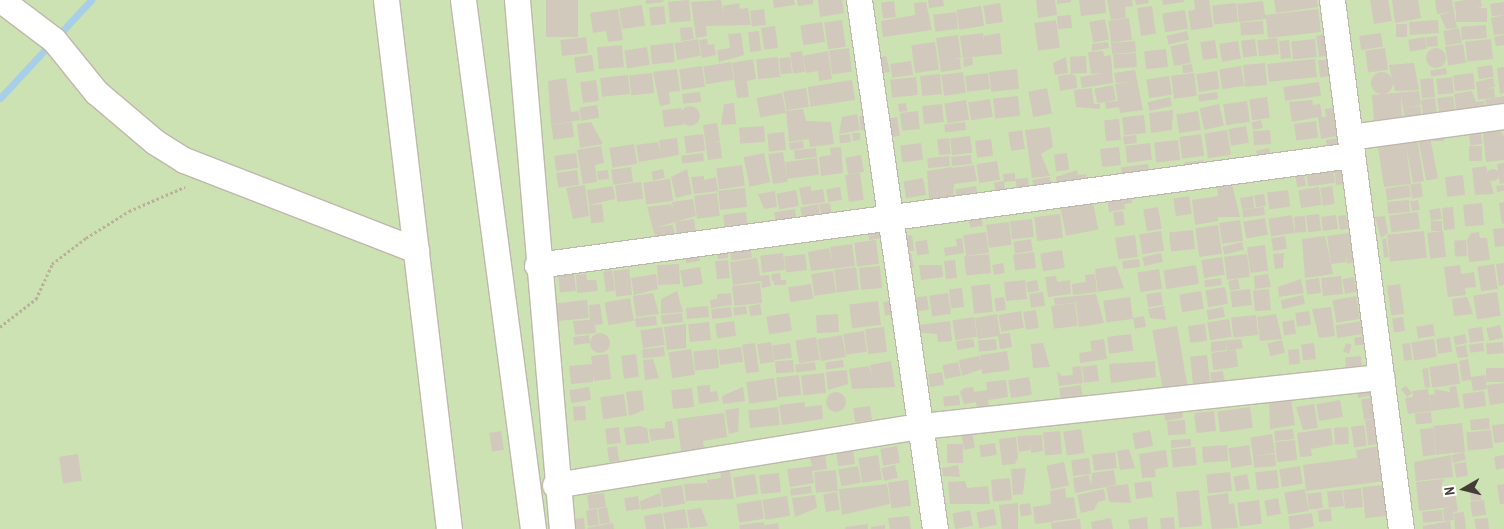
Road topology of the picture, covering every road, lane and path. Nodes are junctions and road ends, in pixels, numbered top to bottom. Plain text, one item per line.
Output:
1 (2, 0) edge
2 (386, 0) edge
3 (463, 0) edge
4 (517, 0) edge
5 (859, 0) edge
6 (1332, 0) edge
7 (1504, 116) edge
8 (1351, 146) junction
9 (218, 174) junction
10 (887, 218) junction
11 (416, 250) junction
12 (537, 265) junction
13 (0, 327) edge
14 (1381, 377) junction
15 (921, 426) junction
16 (555, 485) junction
17 (449, 529) edge
18 (533, 529) edge
19 (562, 529) edge
20 (935, 529) edge
21 (1401, 529) edge

1 - 9 street
2 - 11 street
3 - 18 street
4 - 12 street
5 - 10 street
6 - 8 street
7 - 8 street
8 - 10 street
8 - 14 street
9 - 11 street
9 - 13 path
10 - 12 street
10 - 15 street
11 - 17 street
12 - 16 street
14 - 15 street
14 - 21 street
15 - 16 street
15 - 20 street
16 - 19 street

